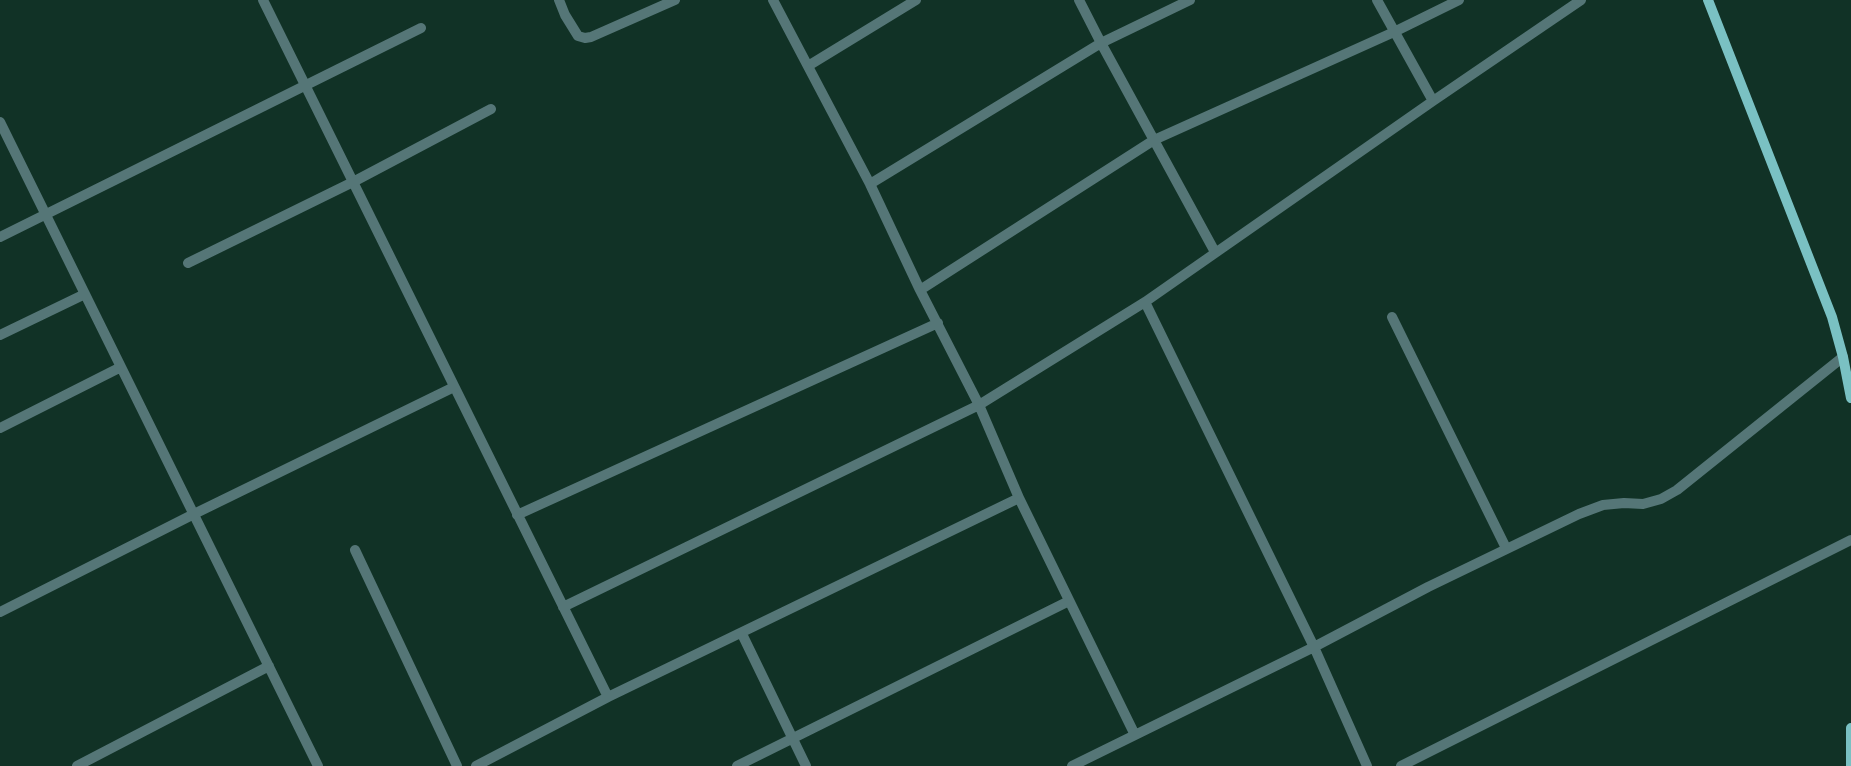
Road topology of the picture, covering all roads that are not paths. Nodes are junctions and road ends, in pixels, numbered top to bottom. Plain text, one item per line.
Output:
1 (263, 0) edge
2 (559, 0) edge
3 (675, 0) edge
4 (773, 0) edge
5 (916, 0) edge
6 (1079, 0) edge
7 (1190, 0) edge
8 (1377, 0) edge
9 (1459, 0) edge
10 (1581, 0) edge
11 (1708, 0) edge
12 (421, 28) dead end
13 (1394, 32) junction
14 (1101, 43) junction
15 (808, 66) junction
16 (305, 85) junction
17 (1433, 101) junction
18 (491, 109) dead end
19 (1, 126) edge
20 (1154, 140) junction
21 (353, 182) junction
22 (870, 184) junction
23 (46, 214) junction
24 (0, 237) edge
25 (1215, 252) junction
26 (188, 263) dead end
27 (920, 290) junction
28 (85, 294) junction
29 (1145, 302) junction
30 (1392, 317) dead end
31 (938, 323) junction
32 (0, 335) edge
33 (1843, 358) junction
34 (121, 367) junction
35 (454, 387) junction
36 (1851, 398) edge
37 (980, 405) junction
38 (0, 428) edge
39 (1019, 498) junction
40 (194, 514) junction
41 (517, 515) junction
42 (1851, 540) edge
43 (1506, 548) junction
44 (356, 550) dead end
45 (1069, 601) junction
46 (563, 607) junction
47 (0, 612) edge
48 (742, 634) junction
49 (1314, 647) junction
50 (269, 666) junction
51 (608, 698) junction
52 (1851, 728) edge
53 (1136, 735) junction
54 (793, 738) junction
55 (77, 766) edge
56 (318, 766) edge
57 (457, 766) edge
58 (476, 766) edge
59 (737, 766) edge
60 (806, 766) edge
61 (1072, 766) edge
62 (1367, 766) edge
63 (1401, 766) edge
64 (1851, 766) edge

1 - 16 street
2 - 3 street
4 - 15 street
5 - 15 street
6 - 14 street
7 - 14 street
8 - 13 street
9 - 13 street
10 - 17 street
11 - 33 main road
12 - 16 street
13 - 17 street
13 - 20 street
14 - 20 street
14 - 22 street
15 - 22 street
16 - 21 street
16 - 23 street
17 - 25 street
18 - 21 street
19 - 23 street
20 - 25 street
20 - 27 street
21 - 26 street
21 - 35 street
22 - 27 street
23 - 24 street
23 - 28 street
25 - 29 street
27 - 31 street
28 - 32 street
28 - 34 street
29 - 37 street
29 - 49 street
30 - 43 street
31 - 37 street
31 - 41 street
33 - 36 main road
33 - 43 street
34 - 38 street
34 - 40 street
35 - 40 street
35 - 41 street
37 - 39 street
37 - 46 street
39 - 45 street
39 - 48 street
40 - 47 street
40 - 50 street
41 - 46 street
42 - 63 street
43 - 49 street
44 - 57 street
45 - 53 street
45 - 54 street
46 - 51 street
48 - 51 street
48 - 54 street
49 - 53 street
49 - 62 street
50 - 55 street
50 - 56 street
51 - 58 street
52 - 64 main road
53 - 61 street
54 - 59 street
54 - 60 street

